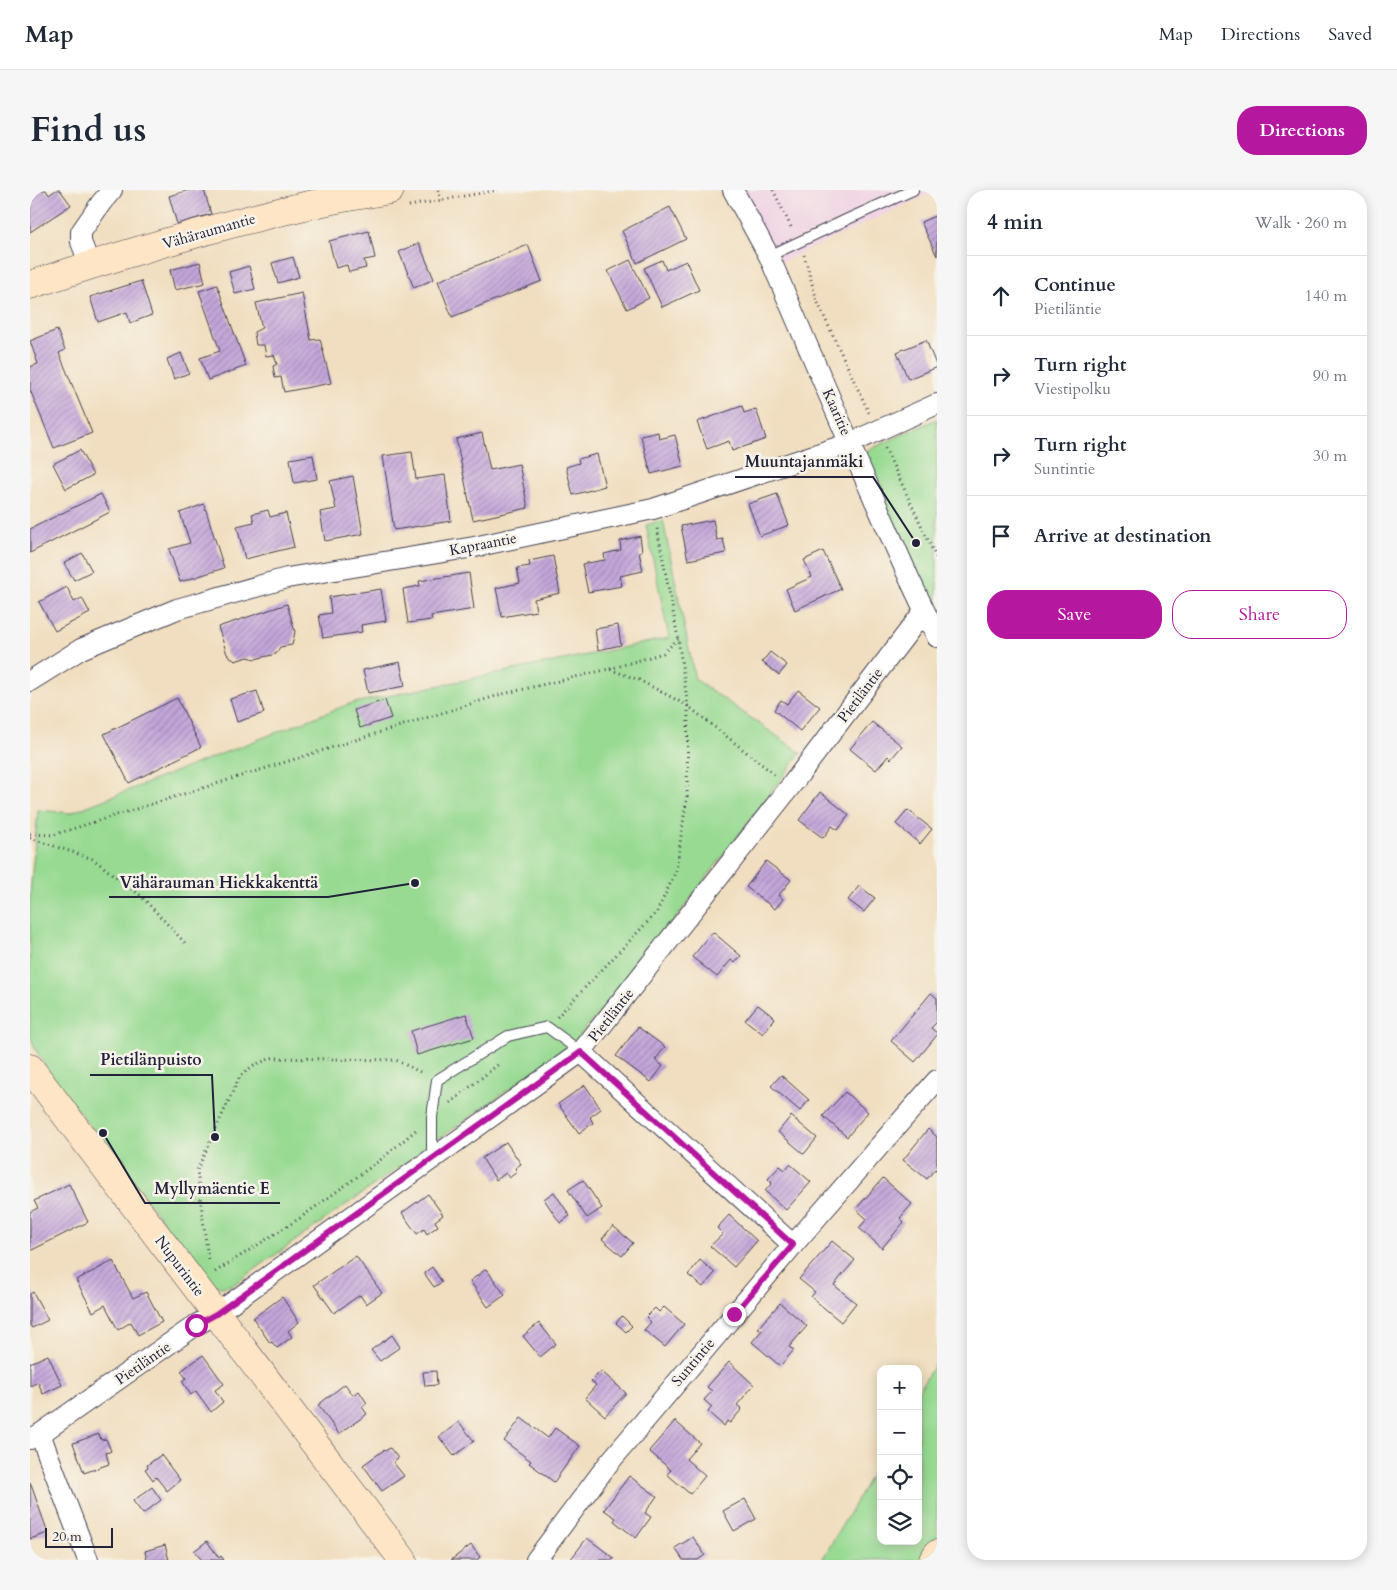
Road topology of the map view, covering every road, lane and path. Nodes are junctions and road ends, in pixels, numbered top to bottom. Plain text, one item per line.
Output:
1 (112, 190) edge
2 (390, 190) edge
3 (438, 190) edge
4 (733, 190) edge
5 (773, 190) edge
6 (913, 190) edge
7 (441, 200) dead end
8 (798, 242) junction
9 (769, 256) junction
10 (90, 265) junction
11 (30, 285) edge
12 (937, 404) edge
13 (878, 431) junction
14 (850, 443) junction
15 (653, 509) junction
16 (937, 559) edge
17 (924, 611) junction
18 (937, 637) edge
19 (678, 638) junction
20 (609, 669) junction
21 (30, 681) edge
22 (688, 706) junction
23 (790, 787) junction
24 (30, 836) edge
25 (186, 943) dead end
26 (547, 1027) junction
27 (581, 1052) junction
28 (505, 1059) dead end
29 (30, 1068) edge
30 (437, 1080) junction
31 (937, 1080) edge
32 (432, 1117) junction
33 (432, 1159) junction
34 (793, 1245) junction
35 (203, 1280) junction
36 (216, 1314) junction
37 (35, 1437) edge
38 (937, 1554) edge
39 (88, 1560) edge
40 (403, 1560) edge
41 (536, 1560) edge
42 (933, 1560) edge

1 - 10 street
2 - 10 street, Vähäraumantie
3 - 7 path
4 - 9 street, Kaaritie
5 - 8 path
6 - 8 lane
8 - 9 lane
8 - 13 path
9 - 14 street, Kaaritie
10 - 11 street, Vähäraumantie
12 - 13 street, Kapraantie
13 - 14 street, Kapraantie
13 - 16 path
14 - 15 street, Kapraantie
14 - 17 street, Kaaritie
15 - 19 path
15 - 21 street, Kapraantie
17 - 18 street, Kaaritie
17 - 23 street, Pietiläntie
19 - 20 path
19 - 22 path
20 - 22 path
20 - 24 path
22 - 23 path
22 - 26 path
23 - 27 street, Pietiläntie
24 - 25 path
26 - 27 lane
26 - 30 lane
27 - 33 street, Pietiläntie
27 - 34 street
28 - 32 path
29 - 35 street, Nupurintie
30 - 32 lane
30 - 35 path
31 - 34 street, Suntintie
32 - 33 lane
32 - 35 path
33 - 36 street, Pietiläntie
34 - 41 street, Suntintie
35 - 36 street, Nupurintie
36 - 37 street, Pietiläntie
36 - 40 street, Nupurintie
37 - 39 street
38 - 42 street

